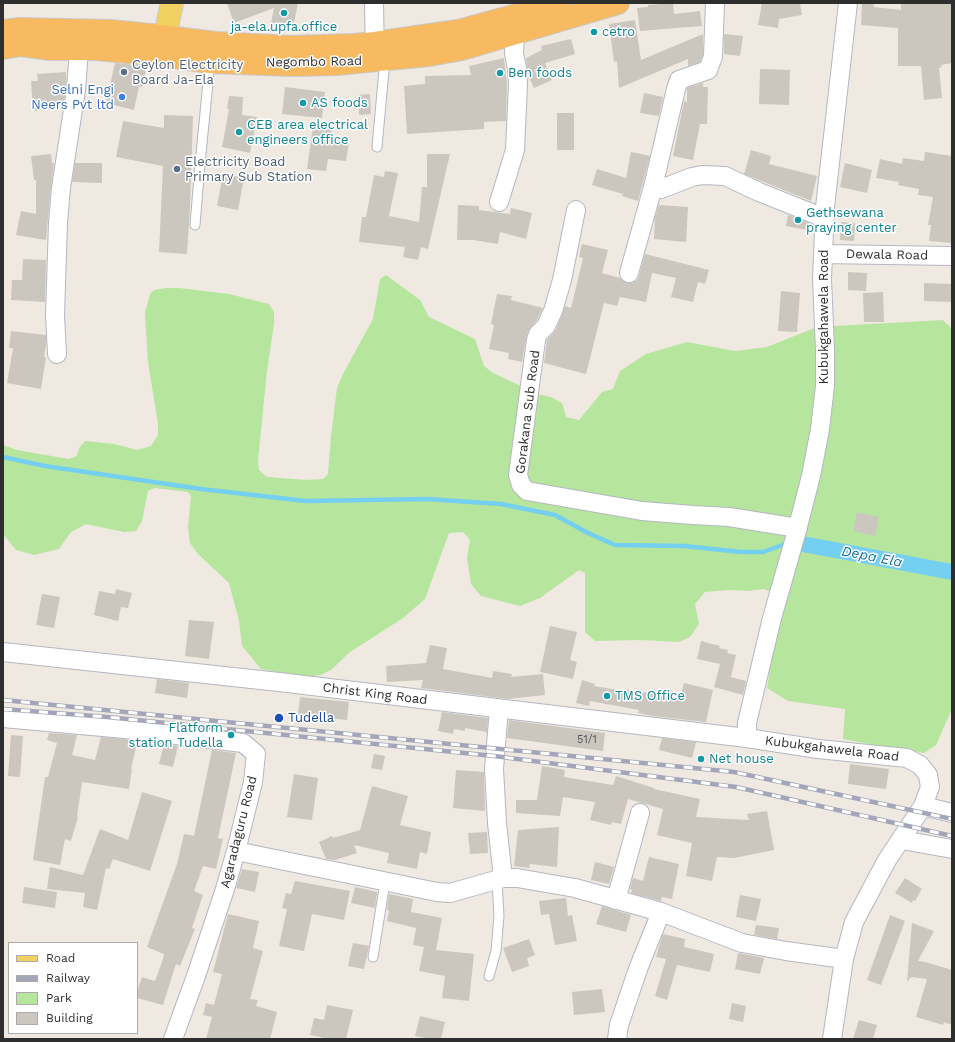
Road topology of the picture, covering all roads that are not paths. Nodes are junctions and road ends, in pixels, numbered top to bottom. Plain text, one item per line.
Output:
1 (172, 3) edge
2 (374, 3) edge
3 (561, 3) edge
4 (618, 3) edge
5 (715, 3) edge
6 (848, 3) edge
7 (535, 7) edge
8 (3, 32) edge
9 (515, 34) junction
10 (163, 46) junction
11 (3, 48) edge
12 (79, 49) junction
13 (378, 54) junction
14 (210, 62) junction
15 (377, 147) dead end
16 (653, 187) junction
17 (499, 202) dead end
18 (576, 210) dead end
19 (824, 218) junction
20 (195, 225) dead end
21 (823, 254) junction
22 (952, 256) edge
23 (629, 272) dead end
24 (57, 354) dead end
25 (797, 531) junction
26 (3, 652) edge
27 (499, 708) junction
28 (3, 718) edge
29 (747, 738) junction
30 (923, 806) junction
31 (952, 813) edge
32 (640, 814) dead end
33 (902, 840) junction
34 (952, 849) edge
35 (236, 851) junction
36 (500, 879) junction
37 (385, 882) junction
38 (616, 900) junction
39 (661, 912) junction
40 (373, 957) dead end
41 (844, 959) junction
42 (489, 976) dead end
43 (173, 1039) edge
44 (617, 1039) edge
45 (832, 1039) edge

1 - 10 main road
2 - 13 street
3 - 7 highway, Negombo Road
4 - 9 highway, Negombo Road
5 - 16 street
6 - 19 street, Kubukgahawela Road
7 - 13 highway, Negombo Road
8 - 10 highway, Negombo Road
9 - 13 highway, Negombo Road
9 - 17 street
10 - 12 highway, Negombo Road
10 - 13 highway, Negombo Road
10 - 14 highway, Negombo Road
11 - 12 highway, Negombo Road
12 - 24 street
13 - 14 highway, Negombo Road
13 - 15 lane
14 - 20 lane
16 - 19 street
16 - 23 street
18 - 25 street, Gorakana Sub Road
19 - 21 street, Kubukgahawela Road
21 - 22 street, Dewala Road
21 - 25 street, Kubukgahawela Road
25 - 29 street, Kubukgahawela Road
26 - 27 street, Christ King Road
27 - 29 street, Christ King Road
27 - 36 street
28 - 35 street, Agaradaguru Road
29 - 30 street, Kubukgahawela Road
30 - 31 street
30 - 33 street, Kubukgahawela Road
32 - 38 street
33 - 34 street
33 - 41 street, Kubukgahawela Road
35 - 37 street
35 - 43 street, Agaradaguru Road
36 - 37 street
36 - 38 street
36 - 42 lane
37 - 40 lane
38 - 39 street
39 - 41 street
39 - 44 street
41 - 45 street, Kubukgahawela Road

